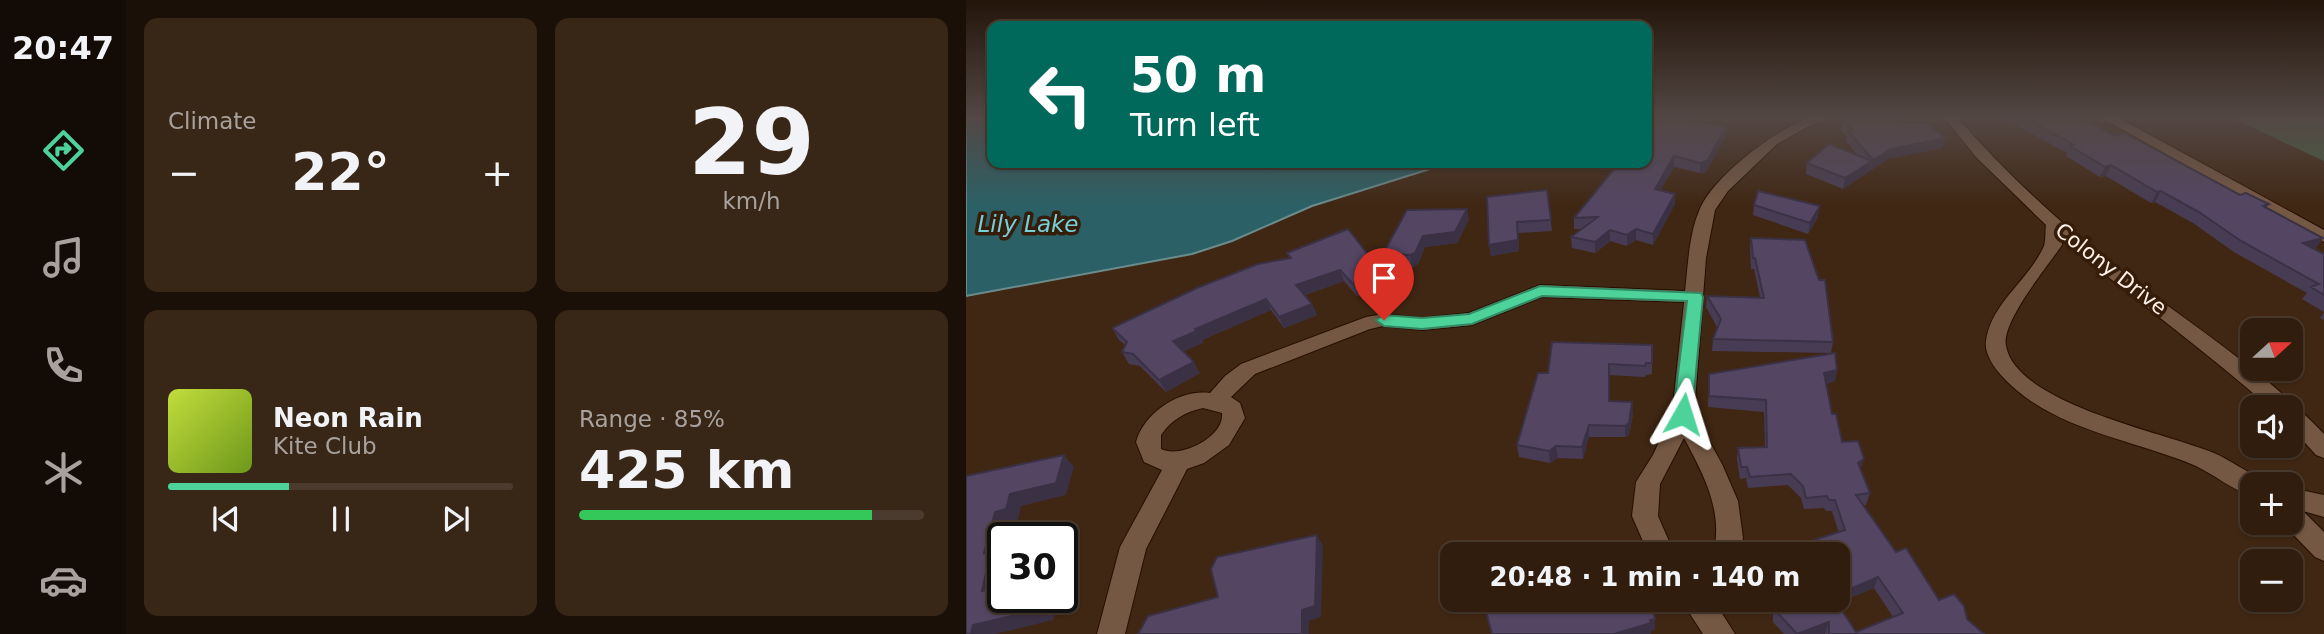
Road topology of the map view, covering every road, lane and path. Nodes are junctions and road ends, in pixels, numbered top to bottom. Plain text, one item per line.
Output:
1 (1766, 147) edge
2 (1975, 147) edge
3 (2161, 147) edge
4 (2054, 224) junction
5 (2324, 237) edge
6 (1695, 297) junction
7 (2270, 395) edge
8 (1216, 400) junction
9 (1683, 414) junction
10 (2303, 426) edge
11 (2324, 449) edge
12 (1177, 462) junction
13 (2240, 479) edge
14 (2303, 501) edge
15 (2324, 506) edge
16 (2303, 528) edge
17 (1656, 542) edge
18 (1730, 542) edge
19 (2324, 549) edge
20 (1111, 634) edge

1 - 6 street
2 - 4 street, Colony Drive
3 - 5 street
4 - 7 street, Colony Drive
4 - 13 street
6 - 8 street
6 - 9 street
8 - 12 street
8 - 12 street
9 - 17 street
9 - 18 street
10 - 11 street
12 - 20 street
14 - 15 street
16 - 19 street

